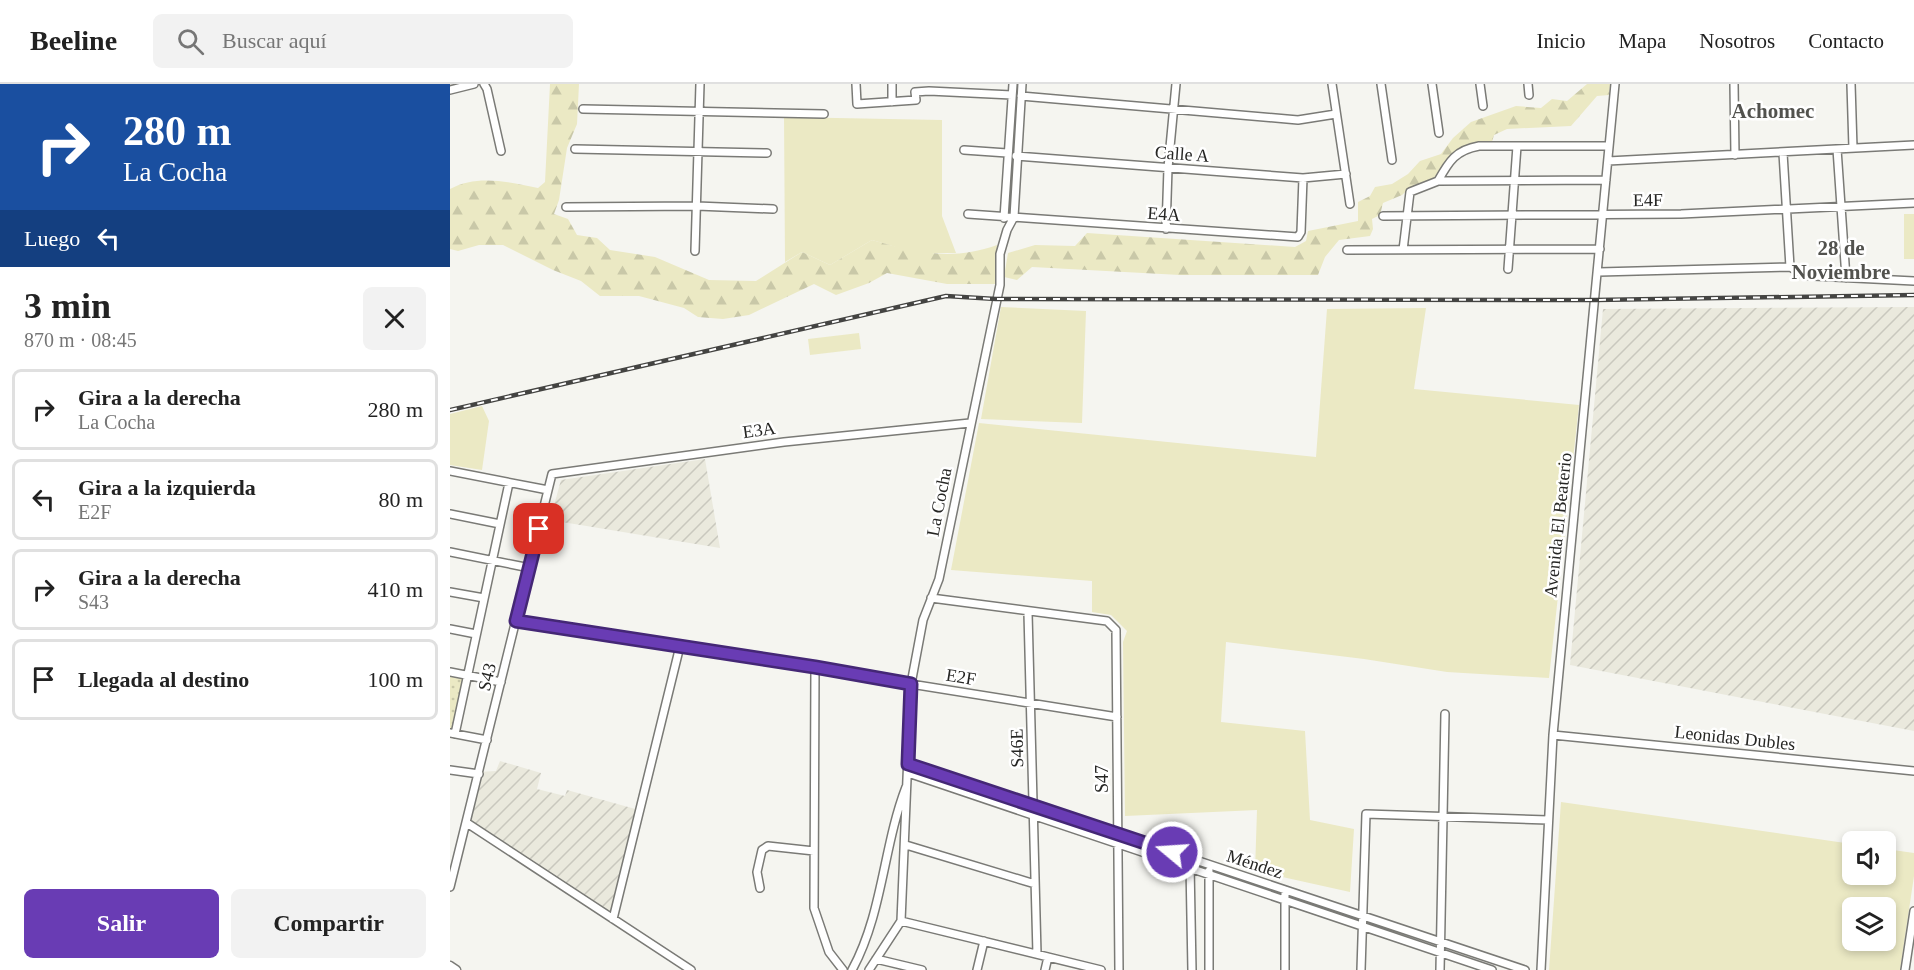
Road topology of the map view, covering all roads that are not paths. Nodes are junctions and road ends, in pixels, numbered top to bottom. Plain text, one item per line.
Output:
1 (474, 84) edge
2 (484, 84) edge
3 (700, 84) edge
4 (856, 84) edge
5 (892, 84) edge
6 (1012, 84) edge
7 (1022, 84) edge
8 (1176, 84) edge
9 (1332, 84) edge
10 (1381, 84) edge
11 (1432, 84) edge
12 (1480, 84) edge
13 (1528, 84) edge
14 (1734, 84) edge
15 (1851, 84) edge
16 (1615, 85) edge
17 (450, 90) edge
18 (1012, 95) junction
19 (1529, 95) dead end
20 (1021, 96) junction
21 (892, 102) junction
22 (1483, 106) dead end
23 (583, 109) dead end
24 (1174, 109) junction
25 (699, 110) junction
26 (824, 114) dead end
27 (1336, 114) junction
28 (1439, 133) dead end
29 (1914, 145) edge
30 (1517, 146) junction
31 (1609, 146) junction
32 (1853, 148) junction
33 (575, 149) dead end
34 (1837, 149) junction
35 (964, 150) dead end
36 (501, 151) dead end
37 (699, 152) junction
38 (767, 153) dead end
39 (1007, 153) junction
40 (1783, 153) junction
41 (1736, 155) junction
42 (1016, 156) junction
43 (1392, 160) dead end
44 (1608, 161) junction
45 (1168, 168) junction
46 (1346, 174) junction
47 (1303, 178) junction
48 (1514, 180) junction
49 (1606, 180) junction
50 (1438, 181) junction
51 (1914, 202) edge
52 (1350, 204) dead end
53 (1841, 205) junction
54 (697, 206) junction
55 (566, 207) dead end
56 (1787, 208) junction
57 (773, 209) dead end
58 (968, 214) dead end
59 (1383, 216) dead end
60 (1405, 216) junction
61 (1512, 216) junction
62 (1603, 216) junction
63 (1004, 217) junction
64 (1014, 217) junction
65 (1166, 229) junction
66 (1007, 230) junction
67 (1509, 249) junction
68 (1600, 249) junction
69 (1347, 250) dead end
70 (1403, 250) junction
71 (695, 251) dead end
72 (1790, 267) junction
73 (1508, 268) dead end
74 (1599, 272) junction
75 (1846, 278) junction
76 (1914, 281) edge
77 (970, 423) junction
78 (450, 471) edge
79 (552, 474) joint
80 (509, 483) junction
81 (548, 490) junction
82 (450, 514) edge
83 (500, 524) junction
84 (450, 552) edge
85 (492, 560) junction
86 (530, 567) junction
87 (450, 592) edge
88 (484, 598) junction
89 (931, 598) junction
90 (1028, 613) junction
91 (516, 621) junction
92 (450, 629) edge
93 (476, 634) junction
94 (680, 646) junction
95 (815, 667) junction
96 (450, 672) edge
97 (468, 675) junction
98 (501, 682) junction
99 (911, 684) junction
100 (1030, 704) junction
101 (1445, 714) dead end
102 (1117, 717) junction
103 (453, 733) edge
104 (1553, 735) junction
105 (487, 740) junction
106 (908, 764) junction
107 (450, 770) edge
108 (1914, 771) edge
109 (908, 772) junction
110 (479, 774) junction
111 (908, 782) junction
112 (1033, 806) junction
113 (1033, 815) junction
114 (1441, 815) junction
115 (1548, 820) junction
116 (467, 823) junction
117 (1117, 834) junction
118 (1117, 844) junction
119 (906, 845) junction
120 (814, 851) junction
121 (1190, 858) junction
122 (1209, 865) junction
123 (1190, 868) junction
124 (1209, 875) junction
125 (1035, 884) junction
126 (450, 887) edge
127 (760, 888) dead end
128 (1285, 890) junction
129 (1285, 900) junction
130 (1914, 911) edge
131 (1363, 916) junction
132 (613, 919) junction
133 (901, 921) junction
134 (1363, 927) junction
135 (984, 941) junction
136 (1440, 942) junction
137 (1911, 951) edge
138 (1440, 952) junction
139 (1037, 954) junction
140 (1048, 957) junction
141 (876, 959) junction
142 (450, 966) edge
143 (456, 970) edge
144 (691, 970) edge
145 (843, 970) edge
146 (852, 970) edge
147 (868, 970) edge
148 (922, 970) edge
149 (977, 970) edge
150 (1045, 970) edge
151 (1101, 970) edge
152 (1119, 970) edge
153 (1192, 970) edge
154 (1209, 970) edge
155 (1285, 970) edge
156 (1361, 970) edge
157 (1440, 970) edge
158 (1492, 970) edge
159 (1525, 970) edge
160 (1541, 970) edge
161 (1905, 970) edge

1 - 17 street
2 - 36 street
3 - 25 street
4 - 21 street
5 - 21 street
6 - 18 street, La Cocha
7 - 20 street, La Cocha
8 - 24 street
9 - 27 street
10 - 43 street
11 - 28 street
12 - 22 street
13 - 19 street
14 - 41 street
15 - 32 street
16 - 31 street, Avenida El Beaterio
18 - 21 street
18 - 39 street, La Cocha
20 - 24 street
20 - 42 street, La Cocha
23 - 25 street
24 - 27 street
24 - 45 street
25 - 26 street
25 - 37 street
27 - 46 street
29 - 32 street
30 - 31 street
30 - 48 street
30 - 50 street
31 - 44 street, Avenida El Beaterio
32 - 34 street
33 - 37 street
34 - 40 street
34 - 53 street
35 - 39 street
37 - 38 street
37 - 54 street
39 - 63 street, La Cocha
40 - 41 street
40 - 56 street
41 - 44 street
42 - 45 street, Calle A
42 - 64 street, La Cocha
44 - 49 street, Avenida El Beaterio
45 - 47 street, Calle A
45 - 65 street
46 - 47 street, Calle A
46 - 52 street
47 - 65 street, E4A
48 - 49 street
48 - 50 street
48 - 61 street
49 - 62 street, Avenida El Beaterio
50 - 60 street
51 - 53 street, E4F
53 - 56 street, E4F
53 - 75 street
54 - 55 street
54 - 57 street
54 - 71 street
56 - 62 street, E4F
56 - 72 street
58 - 63 street, E4A
59 - 60 street, E4F
60 - 61 street, E4F
60 - 70 street
61 - 62 street, E4F
61 - 67 street
62 - 68 street, Avenida El Beaterio
63 - 64 street, E4A
63 - 66 street, La Cocha
64 - 65 street, E4A
64 - 66 street, La Cocha
66 - 77 street, La Cocha
67 - 68 street
67 - 70 street
67 - 73 street
68 - 74 street, Avenida El Beaterio
69 - 70 street
72 - 74 street
72 - 75 street
74 - 104 street, Avenida El Beaterio
75 - 76 street
77 - 79 street, E3A
77 - 89 street, La Cocha
78 - 80 street
79 - 81 street, S43
80 - 81 street
80 - 83 street
81 - 86 street, S43
82 - 83 street
83 - 85 street
84 - 85 street
85 - 86 street
85 - 88 street
86 - 91 street, S43
87 - 88 street
88 - 93 street
89 - 90 street
89 - 99 street, La Cocha
90 - 100 street, S46E
90 - 102 street, S47
91 - 94 street, E2F
91 - 98 street, S43
92 - 93 street
93 - 97 street
94 - 95 street, E2F
94 - 132 street
95 - 99 street, E2F
95 - 120 street
96 - 97 street
97 - 98 street
97 - 103 street
98 - 105 street, S43
99 - 100 street, E2F
99 - 106 street, La Cocha
100 - 102 street, E2F
100 - 112 street, S46E
101 - 114 street
102 - 117 street, S47
103 - 105 street
104 - 108 street, Leonidas Dubles
104 - 115 street, Avenida El Beaterio
105 - 110 street, S43
106 - 109 street, La Cocha
106 - 112 street, Méndez
107 - 110 street
109 - 111 street, La Cocha
109 - 113 street, Méndez
110 - 116 street, S43
111 - 119 street, La Cocha
111 - 146 street, La Cocha
112 - 113 street, S46E
112 - 117 street, Méndez
113 - 118 street, Méndez
113 - 125 street, S46E
114 - 115 street
114 - 131 street
114 - 136 street
115 - 160 street, Avenida El Beaterio
116 - 126 street, S43
116 - 132 street
117 - 118 street, S47
117 - 121 street, Méndez
118 - 123 street, Méndez
118 - 152 street, S47
119 - 125 street
119 - 133 street, La Cocha
120 - 127 street
120 - 145 street
121 - 122 street, Méndez
121 - 123 street
122 - 124 street
122 - 128 street, Méndez
123 - 124 street, Méndez
123 - 153 street
124 - 129 street, Méndez
124 - 154 street
125 - 139 street, S46E
128 - 129 street
128 - 131 street, Méndez
129 - 134 street, Méndez
129 - 155 street
130 - 137 street
131 - 134 street
131 - 136 street, Méndez
132 - 144 street
133 - 135 street
133 - 141 street, La Cocha
134 - 138 street, Méndez
134 - 156 street
135 - 139 street
135 - 149 street
136 - 138 street
136 - 159 street, Méndez
137 - 161 street
138 - 157 street
138 - 158 street, Méndez
139 - 140 street
140 - 150 street
140 - 151 street
141 - 147 street, La Cocha
141 - 148 street
142 - 143 main road

